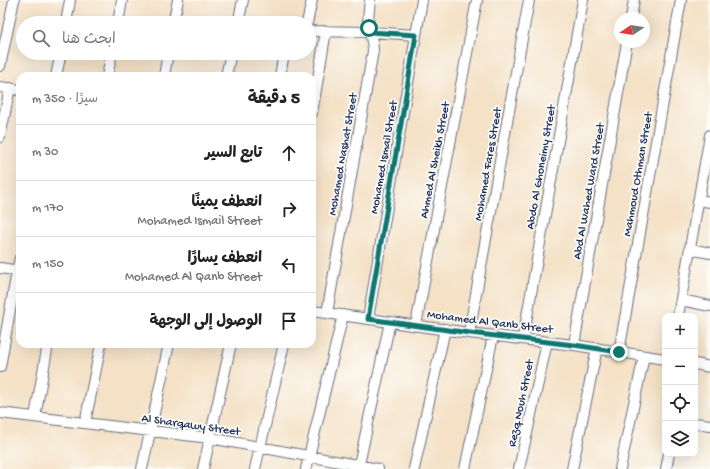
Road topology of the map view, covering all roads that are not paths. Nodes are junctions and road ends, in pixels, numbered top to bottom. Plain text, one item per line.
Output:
1 (14, 0) edge
2 (70, 0) edge
3 (122, 0) edge
4 (178, 0) edge
5 (243, 0) edge
6 (312, 0) edge
7 (370, 0) edge
8 (422, 0) edge
9 (477, 0) edge
10 (529, 0) edge
11 (583, 0) edge
12 (634, 0) edge
13 (681, 0) edge
14 (632, 12) edge
15 (67, 16) edge
16 (119, 16) edge
17 (175, 16) edge
18 (240, 16) edge
19 (309, 16) edge
20 (316, 30) edge
21 (326, 31) junction
22 (370, 32) junction
23 (416, 35) junction
24 (626, 48) edge
25 (59, 60) edge
26 (110, 60) edge
27 (167, 60) edge
28 (229, 60) edge
29 (283, 60) edge
30 (0, 66) edge
31 (57, 72) edge
32 (108, 72) edge
33 (165, 72) edge
34 (227, 72) edge
35 (281, 72) edge
36 (0, 87) edge
37 (15, 89) edge
38 (316, 90) edge
39 (710, 136) edge
40 (0, 137) edge
41 (709, 150) edge
42 (699, 200) junction
43 (710, 202) edge
44 (690, 249) junction
45 (710, 252) edge
46 (0, 268) edge
47 (16, 271) edge
48 (16, 282) edge
49 (681, 300) junction
50 (710, 306) edge
51 (316, 312) edge
52 (327, 313) junction
53 (679, 313) edge
54 (344, 315) junction
55 (368, 319) junction
56 (390, 322) junction
57 (416, 325) junction
58 (445, 329) junction
59 (470, 333) junction
60 (493, 336) junction
61 (522, 339) junction
62 (547, 342) junction
63 (574, 345) junction
64 (47, 348) edge
65 (100, 348) edge
66 (167, 348) edge
67 (230, 348) edge
68 (283, 348) edge
69 (597, 348) junction
70 (619, 352) junction
71 (644, 356) junction
72 (662, 359) edge
73 (698, 365) edge
74 (0, 367) edge
75 (710, 367) edge
76 (0, 413) edge
77 (35, 417) junction
78 (85, 423) junction
79 (698, 423) edge
80 (710, 425) edge
81 (151, 431) junction
82 (210, 438) junction
83 (260, 447) junction
84 (309, 456) junction
85 (668, 457) edge
86 (358, 467) edge
87 (142, 469) edge
88 (203, 469) edge
89 (255, 469) edge
90 (306, 469) edge
91 (378, 469) edge
92 (414, 469) edge
93 (465, 469) edge
94 (519, 469) edge
95 (572, 469) edge
96 (620, 469) edge
97 (666, 469) edge

1 - 30 street
2 - 15 street
3 - 16 street
4 - 17 street
5 - 18 street
6 - 19 street
7 - 22 street, Mohamed Nashat Street
8 - 23 street, Mohamed Ismail Street
9 - 57 street, Ahmed Al Sheikh Street
10 - 59 street, Mohamed Fares Street
11 - 61 street, Abdo Al Ghoneimy Street
12 - 14 street
13 - 70 street, Mahmoud Othman Street
20 - 21 street
21 - 22 street
21 - 38 street
22 - 23 street
22 - 52 street, Mohamed Nashat Street
23 - 55 street, Mohamed Ismail Street
24 - 63 street, Abd Al Wahed Ward Street
25 - 31 street
26 - 32 street
27 - 33 street
28 - 34 street
29 - 35 street
36 - 37 street
37 - 40 street
39 - 41 street
41 - 42 street
42 - 43 street
42 - 44 street
44 - 45 street
44 - 49 street
46 - 47 street
48 - 74 street
49 - 50 street
49 - 53 street
51 - 52 street, Mohamed Al Qanb Street
52 - 54 street, Mohamed Al Qanb Street
54 - 55 street, Mohamed Al Qanb Street
54 - 84 street
55 - 56 street, Mohamed Al Qanb Street
56 - 57 street, Mohamed Al Qanb Street
56 - 86 street
57 - 58 street, Mohamed Al Qanb Street
58 - 59 street, Mohamed Al Qanb Street
58 - 92 street
59 - 60 street, Mohamed Al Qanb Street
60 - 61 street, Mohamed Al Qanb Street
60 - 93 street
61 - 62 street, Mohamed Al Qanb Street
62 - 63 street, Mohamed Al Qanb Street
62 - 94 street, Rezq Nouh Street
63 - 69 street, Mohamed Al Qanb Street
64 - 77 street
65 - 78 street
66 - 81 street
67 - 82 street
68 - 83 street
69 - 70 street, Mohamed Al Qanb Street
69 - 95 street
70 - 71 street, Mohamed Al Qanb Street
71 - 72 street, Mohamed Al Qanb Street
71 - 96 street
73 - 75 street
76 - 77 street, Al Sharqawy Street
77 - 78 street, Al Sharqawy Street
78 - 81 street, Al Sharqawy Street
79 - 80 street
81 - 82 street, Al Sharqawy Street
81 - 87 street
82 - 83 street, Al Sharqawy Street
82 - 88 street
83 - 84 street, Al Sharqawy Street
83 - 89 street
84 - 86 street, Al Sharqawy Street
84 - 90 street
85 - 97 street
86 - 91 street, Al Sharqawy Street

